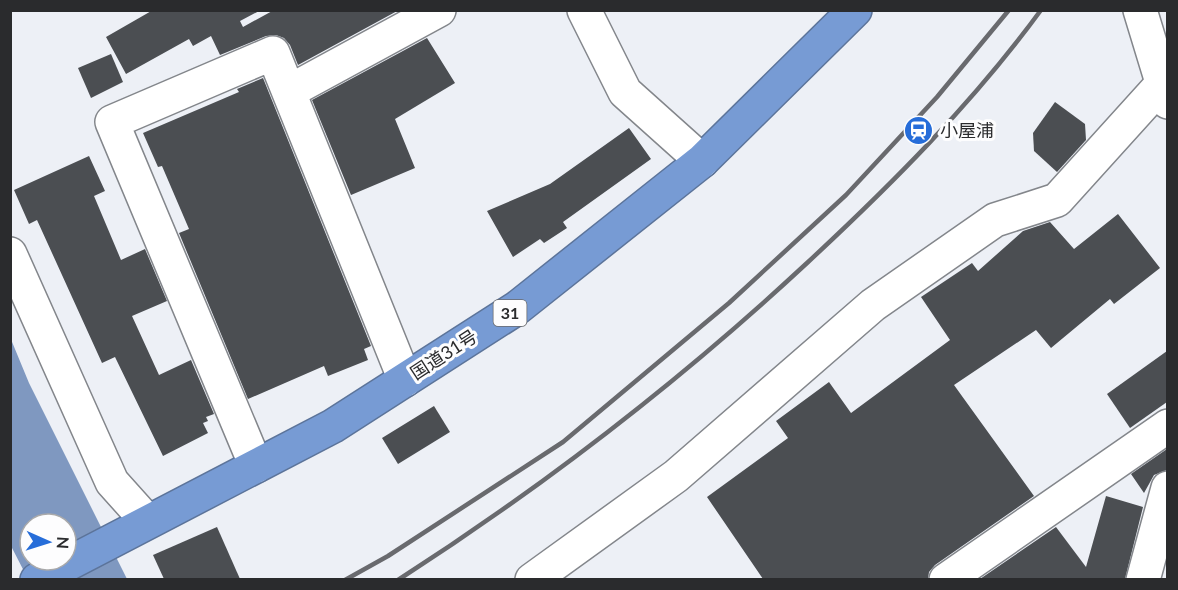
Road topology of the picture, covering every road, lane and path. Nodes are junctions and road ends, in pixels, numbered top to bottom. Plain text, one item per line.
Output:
1 (439, 10) edge
2 (584, 10) edge
3 (855, 10) edge
4 (1140, 10) edge
5 (290, 91) junction
6 (1164, 94) edge
7 (702, 161) junction
8 (10, 254) edge
9 (405, 380) junction
10 (1167, 426) edge
11 (256, 466) junction
12 (1167, 488) edge
13 (147, 521) junction
14 (37, 579) edge
15 (532, 579) edge
16 (946, 579) edge
17 (1143, 579) edge

1 - 5 street
2 - 7 street
3 - 7 highway, 国道31号 / 31
4 - 6 street
5 - 9 street
5 - 11 street
6 - 15 street
7 - 9 highway, 国道31号 / 31
8 - 13 street
9 - 11 highway, 国道31号 / 31
10 - 16 street
11 - 13 highway, 国道31号 / 31
12 - 17 street
13 - 14 highway, 国道31号 / 31

